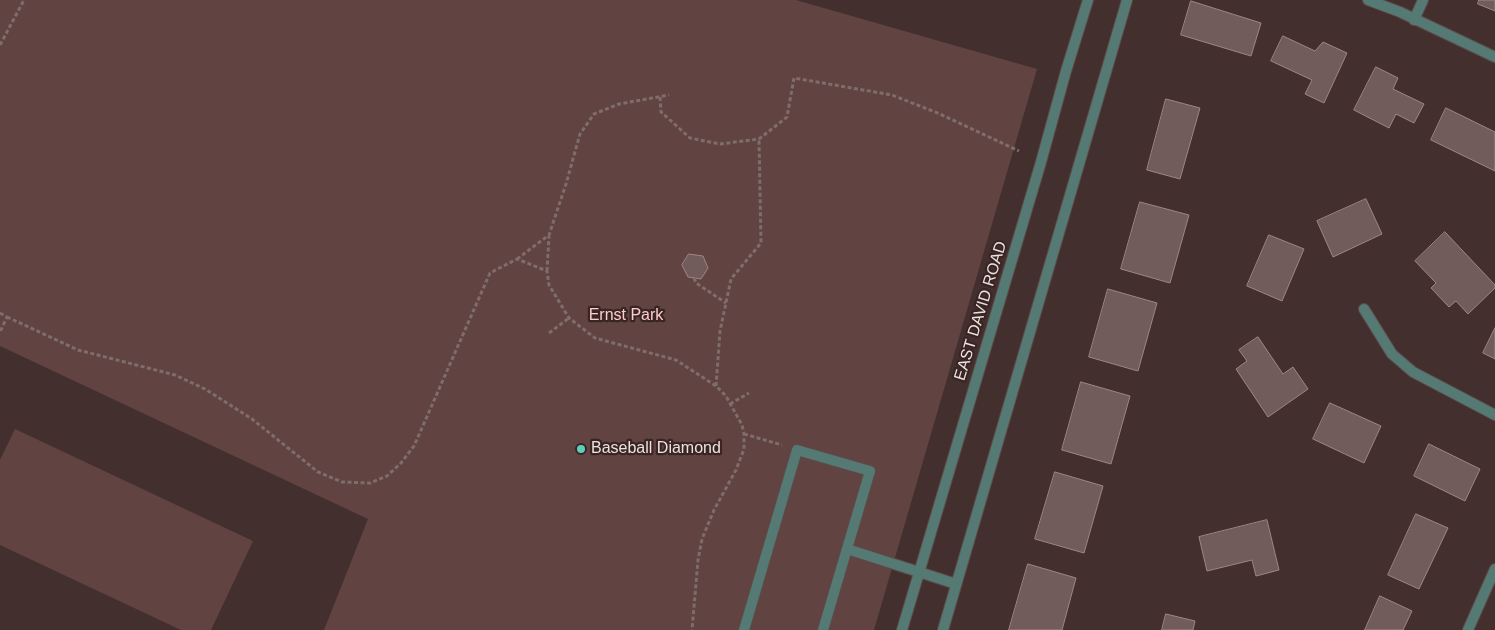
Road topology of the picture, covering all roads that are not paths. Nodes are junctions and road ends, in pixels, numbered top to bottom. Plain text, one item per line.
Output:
1 (1088, 0) edge
2 (1127, 0) edge
3 (1368, 0) edge
4 (1423, 0) edge
5 (1414, 20) junction
6 (1495, 57) edge
7 (1364, 308) dead end
8 (1495, 415) edge
9 (847, 549) junction
10 (1495, 569) edge
11 (918, 572) junction
12 (956, 584) junction
13 (744, 630) edge
14 (823, 630) edge
15 (902, 630) edge
16 (943, 630) edge
17 (1468, 630) edge

1 - 11 street, EAST DAVID ROAD
2 - 12 street
3 - 5 street
4 - 5 street
5 - 6 street
7 - 8 street
9 - 11 street
9 - 13 street
9 - 14 street
10 - 17 street
11 - 12 street
11 - 15 street, EAST DAVID ROAD
12 - 16 street

